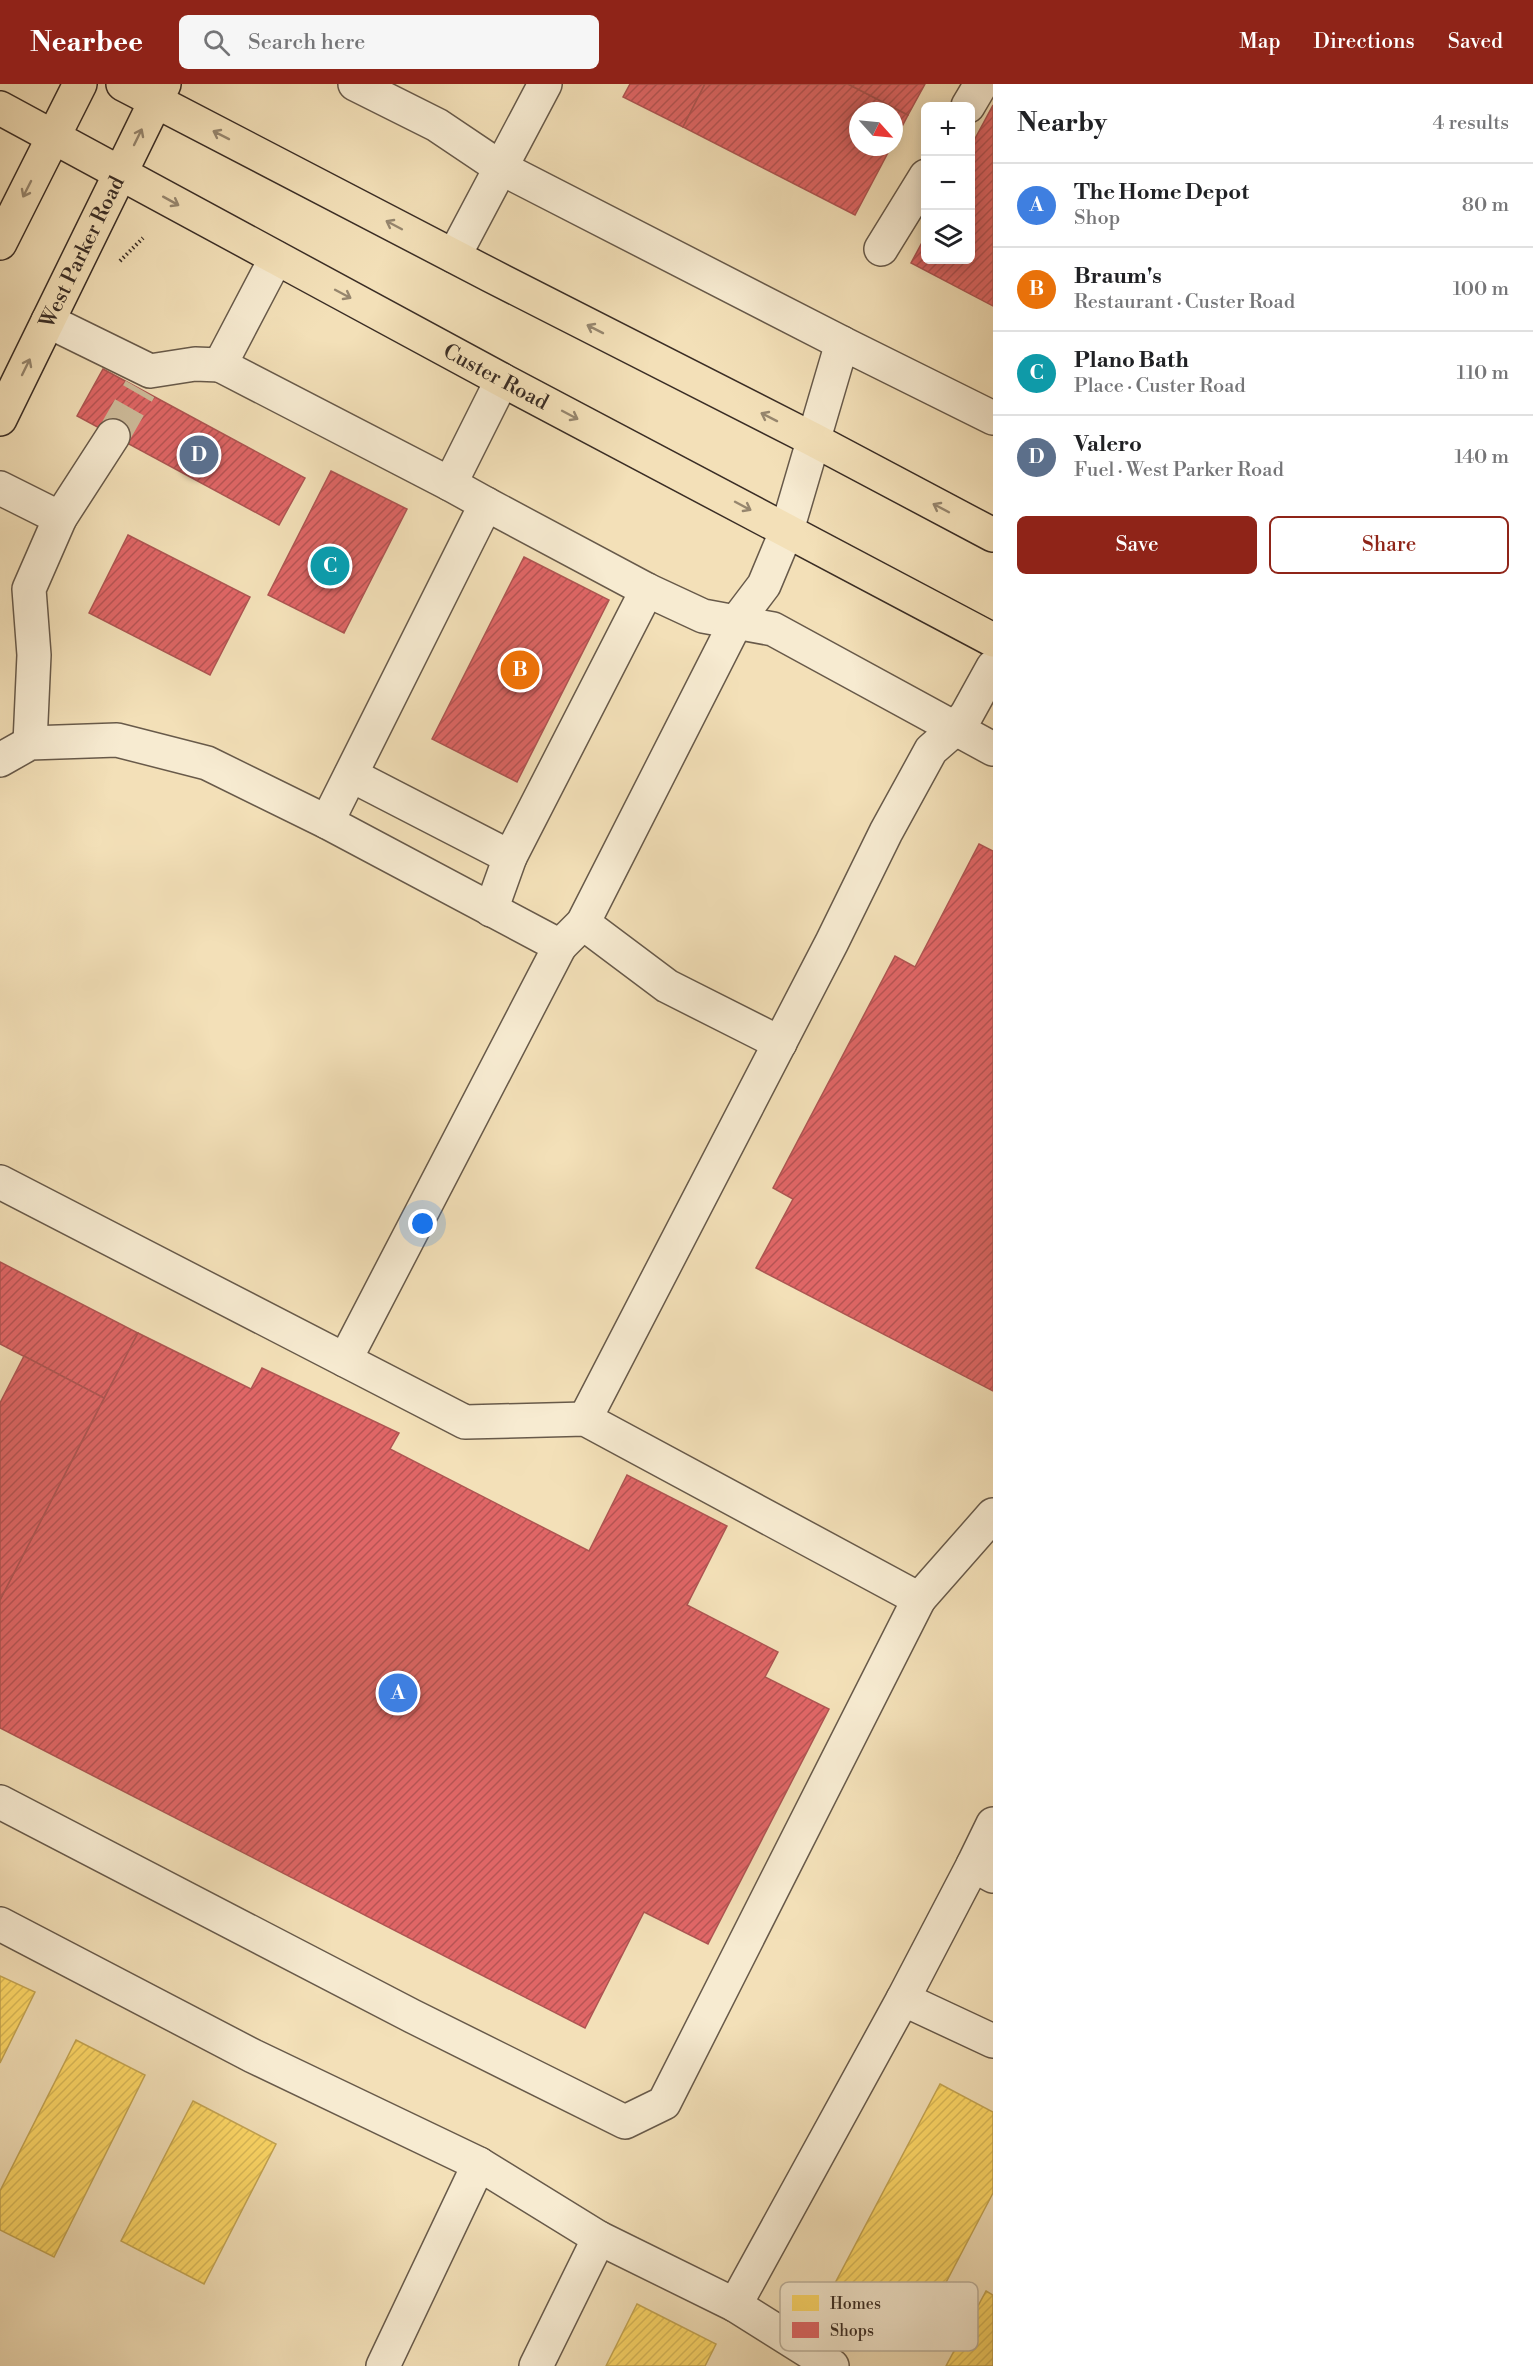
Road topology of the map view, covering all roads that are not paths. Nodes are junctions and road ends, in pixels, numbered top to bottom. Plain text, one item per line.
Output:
1 (80, 84) edge
2 (123, 84) edge
3 (355, 84) edge
4 (545, 84) edge
5 (981, 84) edge
6 (160, 92) edge
7 (970, 102) edge
8 (0, 108) edge
9 (54, 136) junction
10 (501, 168) junction
11 (120, 173) junction
12 (921, 184) edge
13 (0, 243) edge
14 (881, 249) dead end
15 (454, 256) junction
16 (276, 258) junction
17 (48, 321) junction
18 (842, 343) junction
19 (220, 365) junction
20 (502, 380) junction
21 (993, 418) edge
22 (0, 419) edge
23 (113, 436) tunnel mouth
24 (814, 440) junction
25 (450, 484) junction
26 (0, 488) edge
27 (486, 504) junction
28 (60, 518) junction
29 (787, 530) junction
30 (993, 535) edge
31 (647, 590) junction
32 (736, 622) junction
33 (993, 640) edge
34 (993, 667) edge
35 (955, 729) junction
36 (30, 743) junction
37 (993, 749) edge
38 (0, 760) edge
39 (351, 775) junction
40 (327, 822) junction
41 (510, 857) junction
42 (491, 910) junction
43 (583, 923) junction
44 (560, 946) junction
45 (780, 1043) junction
46 (0, 1182) edge
47 (345, 1360) junction
48 (585, 1419) junction
49 (993, 1515) edge
50 (920, 1599) junction
51 (0, 1802) edge
52 (993, 1824) edge
53 (983, 1870) edge
54 (0, 1924) edge
55 (903, 1999) junction
56 (993, 2041) edge
57 (478, 2164) junction
58 (599, 2238) junction
59 (735, 2305) junction
60 (780, 2333) edge
61 (808, 2351) edge
62 (382, 2366) edge
63 (536, 2366) edge
64 (832, 2366) edge

1 - 9 main road
2 - 6 main road
3 - 10 lane
4 - 10 lane
5 - 7 lane
11 -> 6 main road, West Parker Road
15 -> 6 main road
8 - 9 main road, Custer Road
9 - 11 main road, Custer Road
9 -> 13 main road
10 - 15 lane
10 - 18 lane
11 -> 16 main road, Custer Road
11 - 17 main road, West Parker Road
12 - 14 lane
24 -> 15 main road
16 - 19 lane
16 -> 20 main road, Custer Road
17 - 19 lane
22 -> 17 main road, West Parker Road
18 - 21 lane
18 - 24 lane
19 - 25 lane
20 - 25 lane
20 -> 29 main road, Custer Road
23 - 28 lane
24 - 29 lane
30 -> 24 main road
25 - 27 lane
26 - 28 lane
27 - 31 lane
27 - 39 lane
28 - 36 lane
29 - 32 lane
29 - 33 main road, Custer Road
31 - 32 lane
31 - 41 lane
32 - 35 lane
32 - 43 lane
34 - 35 lane
35 - 37 lane
35 - 45 lane
36 - 38 lane
36 - 40 lane
39 - 40 lane
39 - 41 lane
40 - 42 lane
41 - 42 lane
42 - 44 lane
43 - 44 lane
43 - 45 lane
44 - 47 lane
45 - 48 lane
46 - 47 lane
47 - 48 lane
48 - 50 lane
49 - 50 lane
50 - 51 lane
52 - 53 lane
53 - 55 lane
54 - 57 lane
55 - 56 lane
55 - 59 lane
57 - 58 lane
57 - 62 lane
58 - 59 lane
58 - 63 lane
59 - 60 lane
61 - 64 lane

